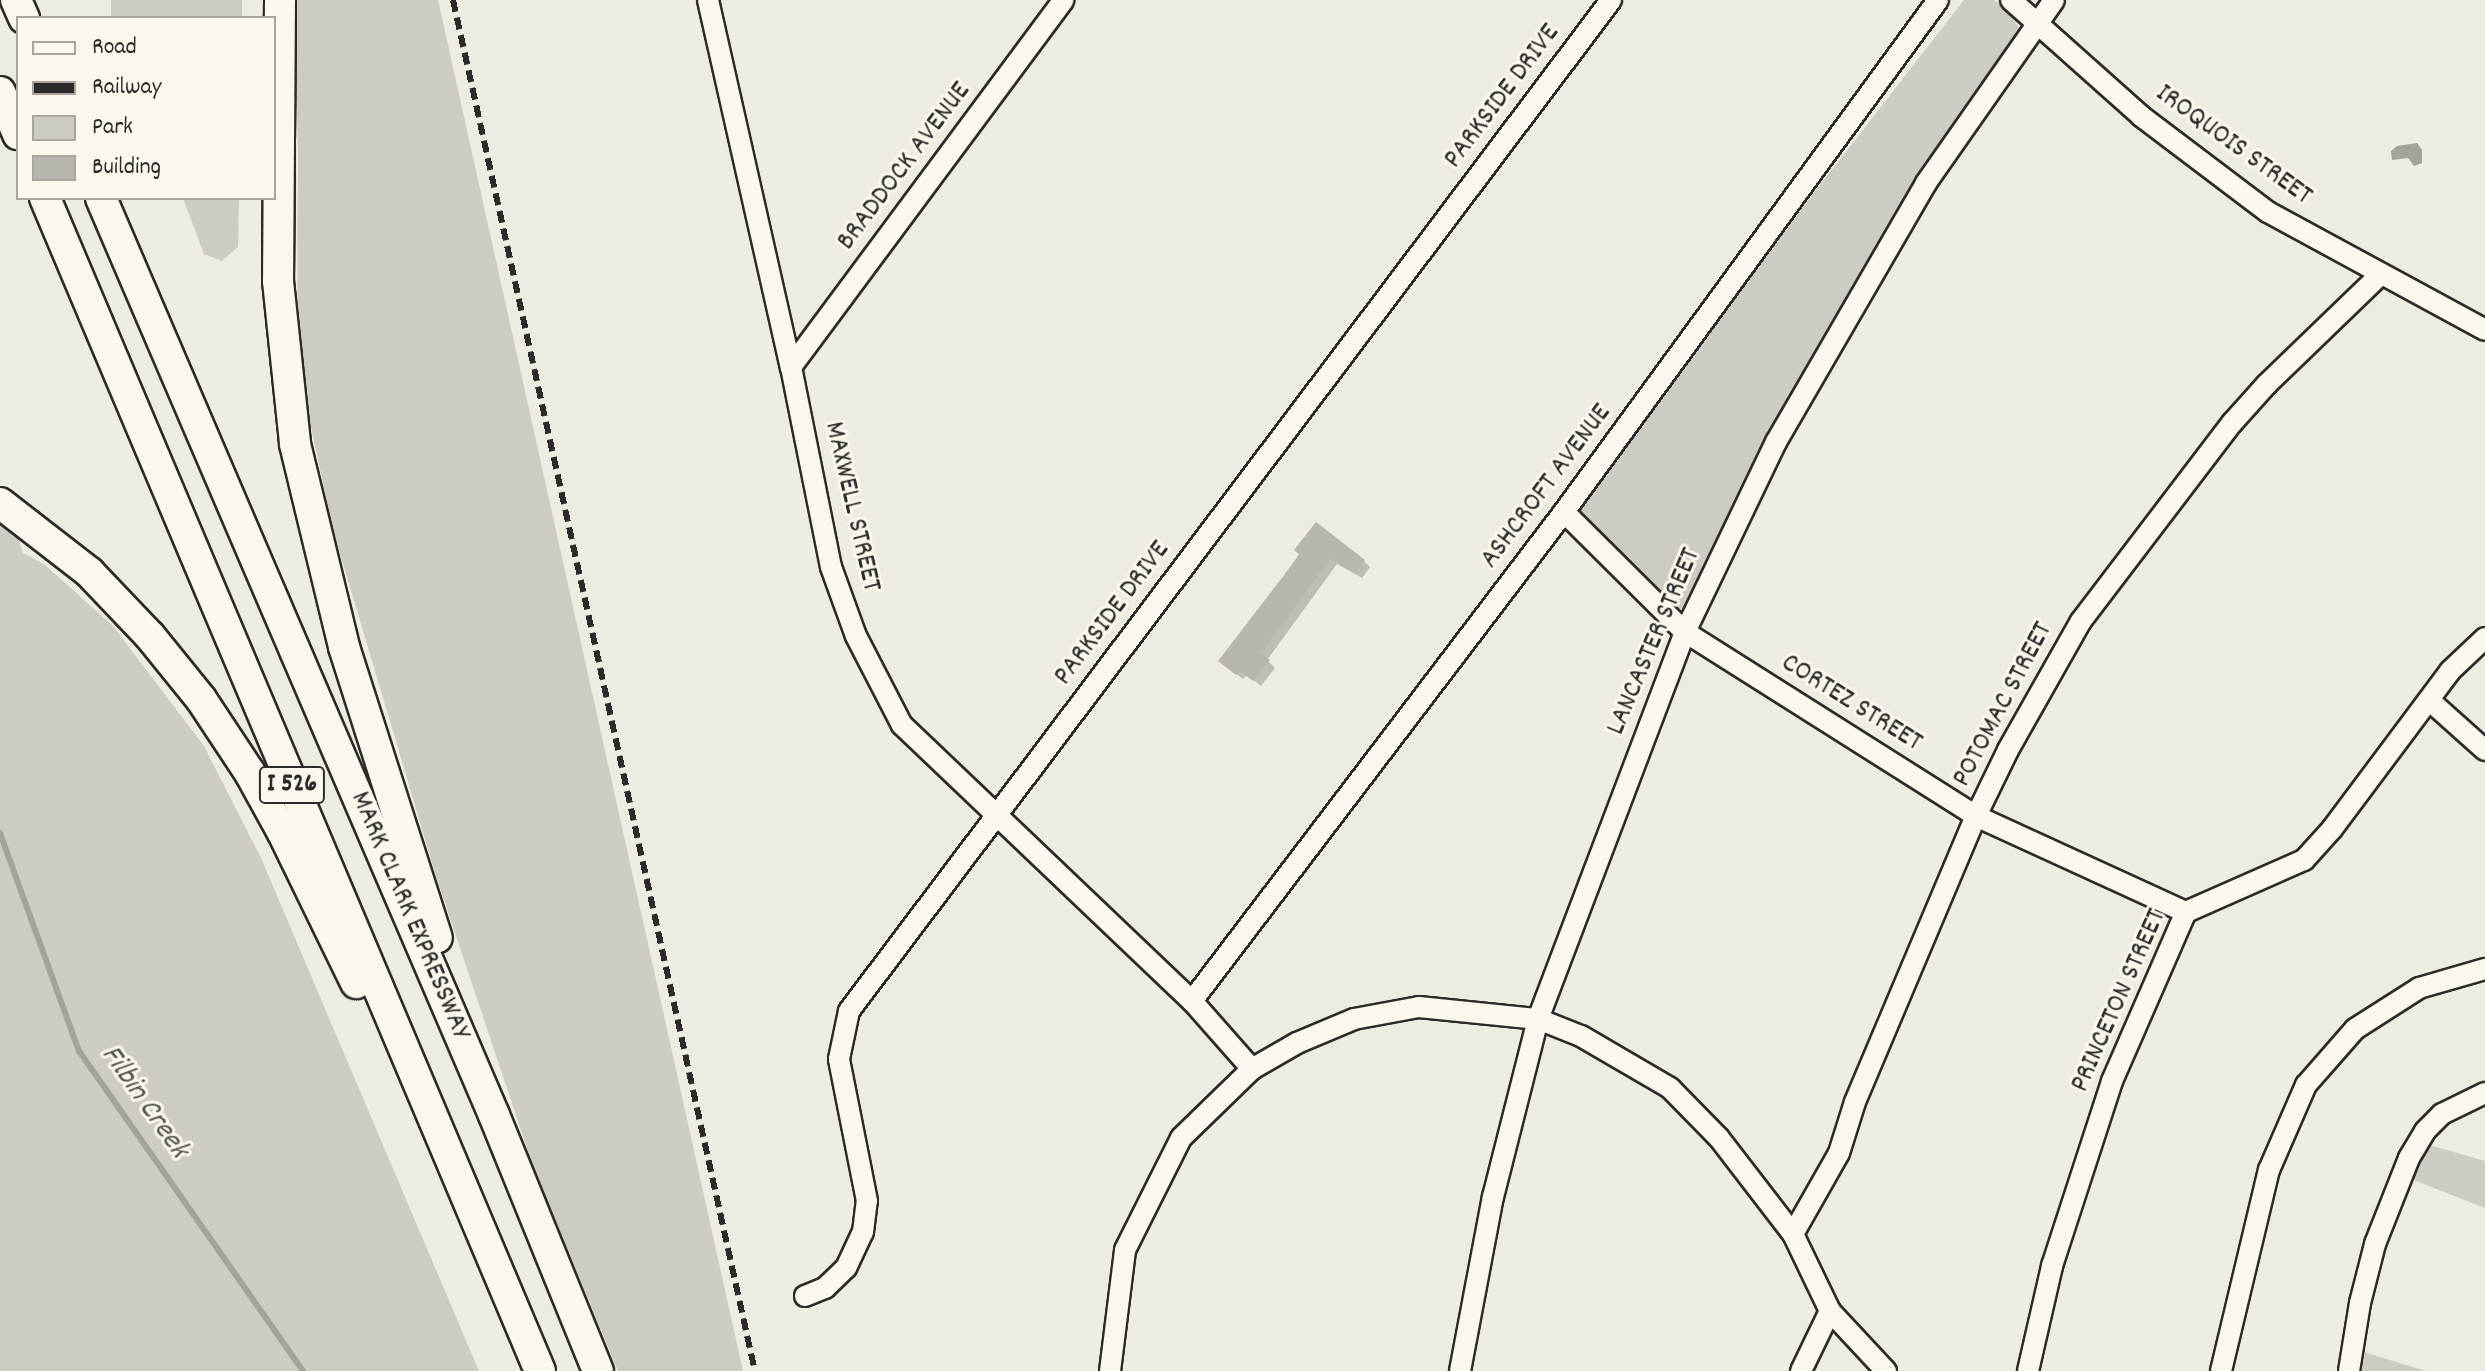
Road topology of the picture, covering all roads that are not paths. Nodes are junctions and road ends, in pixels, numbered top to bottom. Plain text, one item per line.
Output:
1 (280, 0) edge
2 (708, 0) edge
3 (1064, 0) edge
4 (1611, 0) edge
5 (1938, 0) edge
6 (2011, 0) edge
7 (2054, 0) edge
8 (2036, 22) junction
9 (0, 92) edge
10 (16, 129) edge
11 (46, 200) edge
12 (102, 200) edge
13 (2380, 275) junction
14 (2485, 330) edge
15 (791, 367) junction
16 (0, 503) edge
17 (1564, 512) junction
18 (1685, 632) junction
19 (2485, 638) edge
20 (2429, 700) junction
21 (2485, 750) edge
22 (996, 815) junction
23 (1976, 816) junction
24 (2186, 912) junction
25 (2485, 969) edge
26 (1192, 1001) junction
27 (1538, 1019) junction
28 (1252, 1069) junction
29 (2485, 1093) edge
30 (494, 1115) junction
31 (469, 1204) junction
32 (1793, 1234) junction
33 (805, 1296) dead end
34 (1830, 1311) junction
35 (540, 1371) edge
36 (598, 1371) edge
37 (1110, 1371) edge
38 (1460, 1371) edge
39 (1801, 1371) edge
40 (1886, 1371) edge
41 (2028, 1371) edge
42 (2221, 1371) edge
43 (2349, 1371) edge

1 - 30 highway
2 - 15 street, MAXWELL STREET
3 - 15 street, BRADDOCK AVENUE
4 - 22 street, PARKSIDE DRIVE
5 - 17 street, ASHCROFT AVENUE
6 - 8 street, IROQUOIS STREET
7 - 8 street, LANCASTER STREET
8 - 13 street, IROQUOIS STREET
8 - 18 street, LANCASTER STREET
9 - 10 highway
11 - 31 highway, MARK CLARK EXPRESSWAY / I 526
12 - 30 highway, MARK CLARK EXPRESSWAY / I 526
13 - 14 street, IROQUOIS STREET
13 - 23 street, POTOMAC STREET
15 - 22 street, MAXWELL STREET
16 - 31 highway
17 - 18 street, CORTEZ STREET
17 - 26 street, ASHCROFT AVENUE
18 - 23 street, CORTEZ STREET
18 - 27 street, LANCASTER STREET
19 - 20 street, PRINCETON STREET
20 - 21 street
20 - 24 street, PRINCETON STREET
22 - 26 street, MAXWELL STREET
22 - 33 street, PARKSIDE DRIVE
23 - 24 street, CORTEZ STREET
23 - 32 street, POTOMAC STREET
24 - 41 street, PRINCETON STREET
25 - 42 street
26 - 28 street, MAXWELL STREET
27 - 28 street
27 - 32 street
27 - 38 street, LANCASTER STREET
28 - 37 street
29 - 43 street
30 - 36 highway, MARK CLARK EXPRESSWAY / I 526
31 - 35 highway, MARK CLARK EXPRESSWAY / I 526
32 - 34 street
34 - 39 street
34 - 40 street

